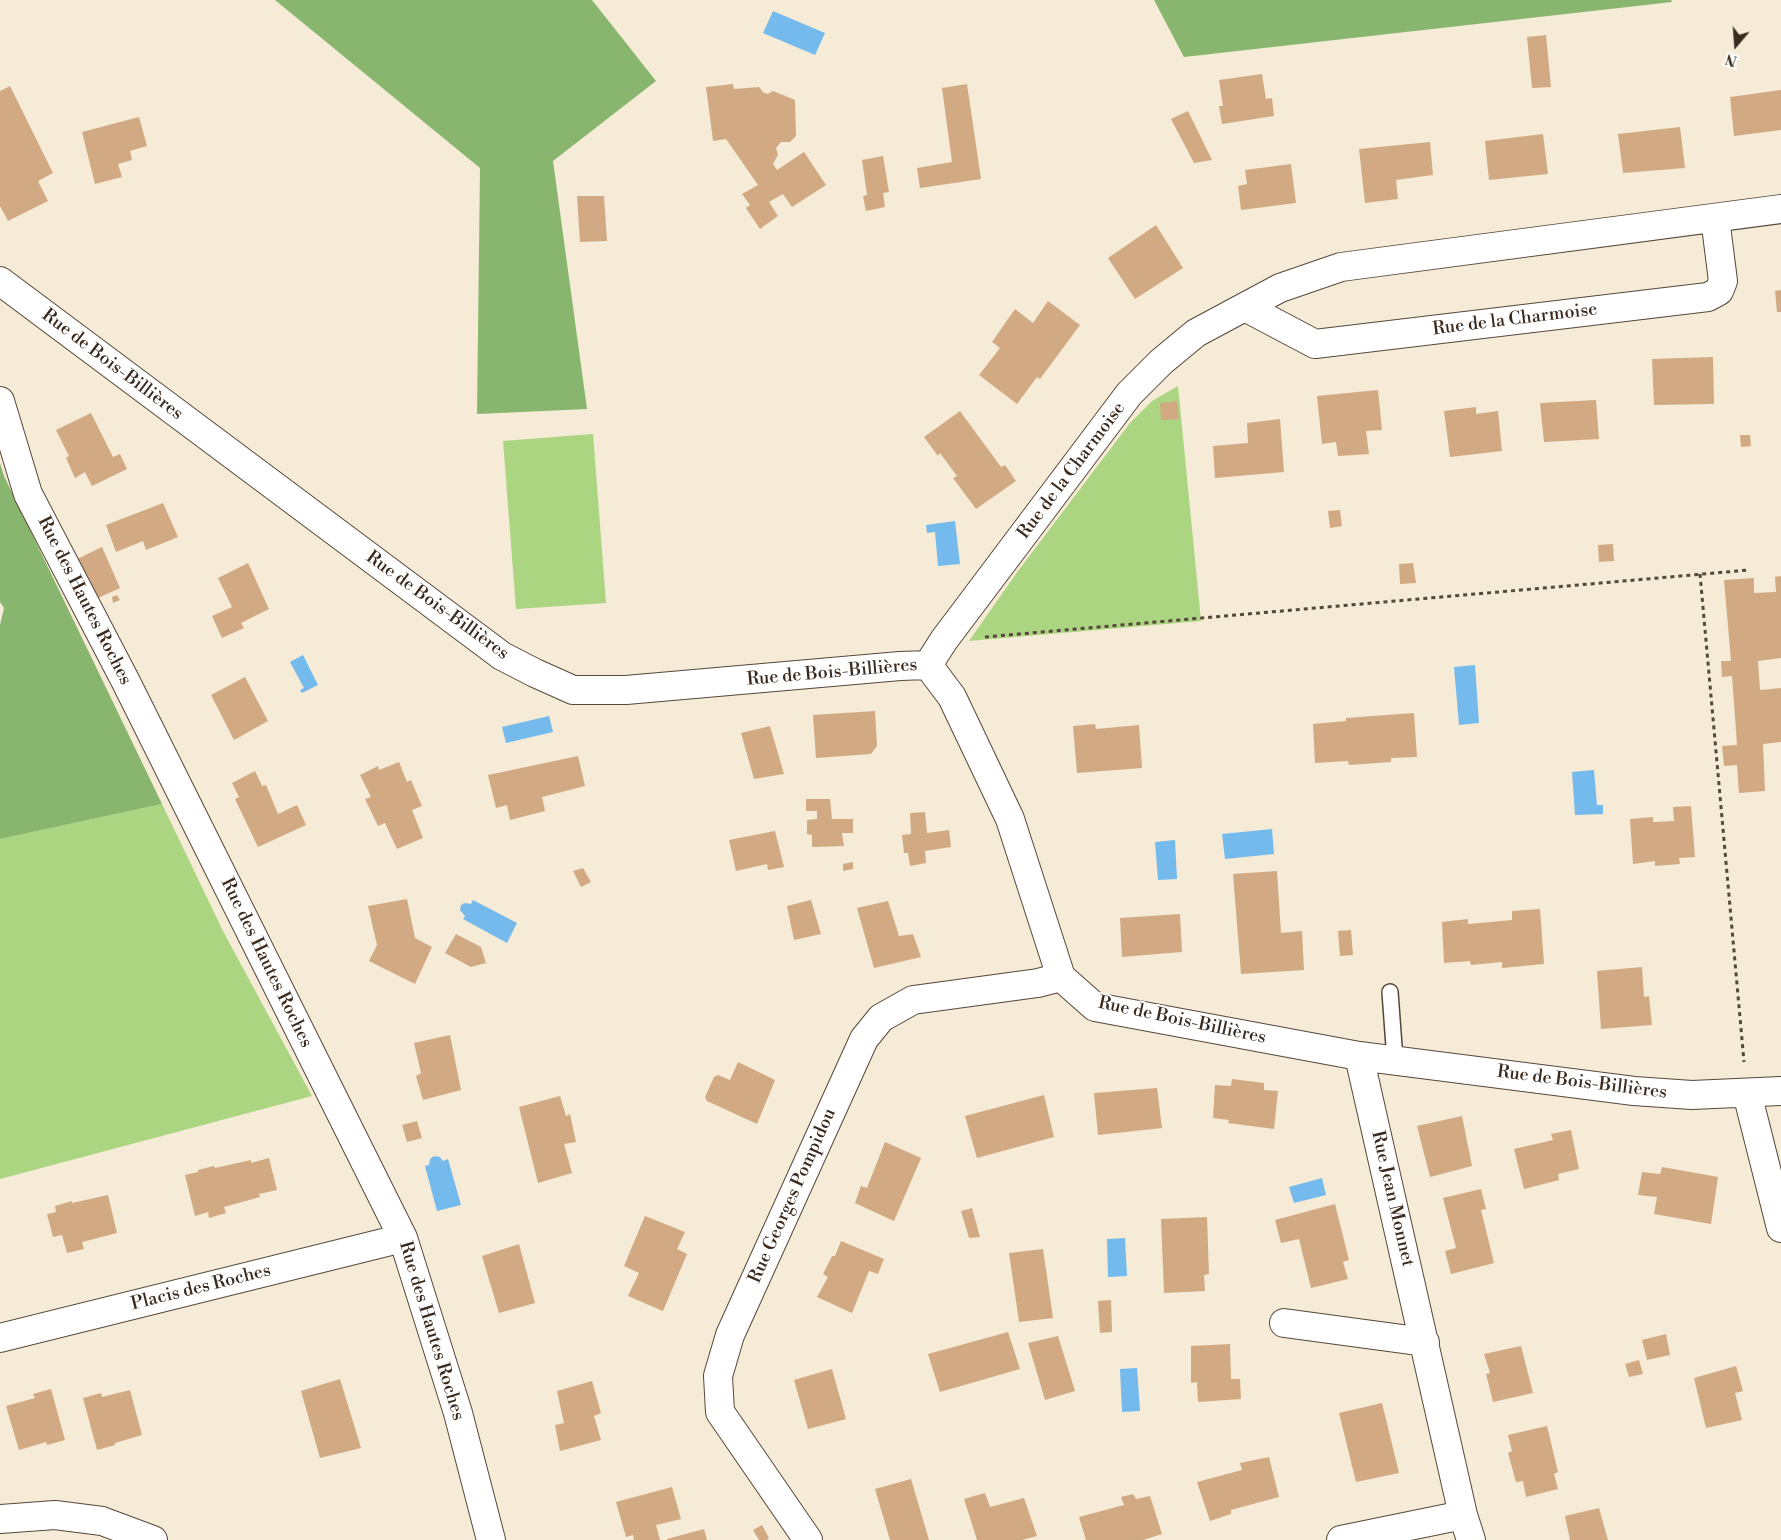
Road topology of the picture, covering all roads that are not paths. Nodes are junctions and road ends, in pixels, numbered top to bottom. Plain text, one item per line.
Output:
1 (1781, 209) edge
2 (1714, 218) junction
3 (0, 281) edge
4 (1245, 307) junction
5 (0, 401) edge
6 (928, 665) junction
7 (1061, 977) junction
8 (1390, 992) dead end
9 (1359, 1056) junction
10 (1395, 1060) junction
11 (1781, 1091) edge
12 (1747, 1093) junction
13 (1781, 1228) edge
14 (402, 1238) junction
15 (1284, 1323) dead end
16 (0, 1338) edge
17 (1424, 1342) junction
18 (0, 1519) edge
19 (1467, 1528) edge
20 (153, 1540) edge
21 (491, 1540) edge
22 (808, 1540) edge
23 (1342, 1540) edge

1 - 2 street, Rue de la Charmoise
2 - 4 street, Rue de la Charmoise
2 - 4 street, Rue de la Charmoise
3 - 6 street, Rue de Bois-Billières
4 - 6 street, Rue de la Charmoise
5 - 14 street, Rue des Hautes Roches
6 - 7 street, Rue de Bois-Billières
7 - 9 street, Rue de Bois-Billières
7 - 22 street, Rue Georges Pompidou
8 - 10 lane
9 - 10 street, Rue de Bois-Billières
9 - 17 street, Rue Jean Monnet
10 - 12 street, Rue de Bois-Billières
11 - 12 street, Rue de Bois-Billières
12 - 13 street
14 - 16 street, Placis des Roches
14 - 21 street, Rue des Hautes Roches
15 - 17 street
17 - 19 street, Rue Jean Monnet
18 - 20 street
19 - 23 street

